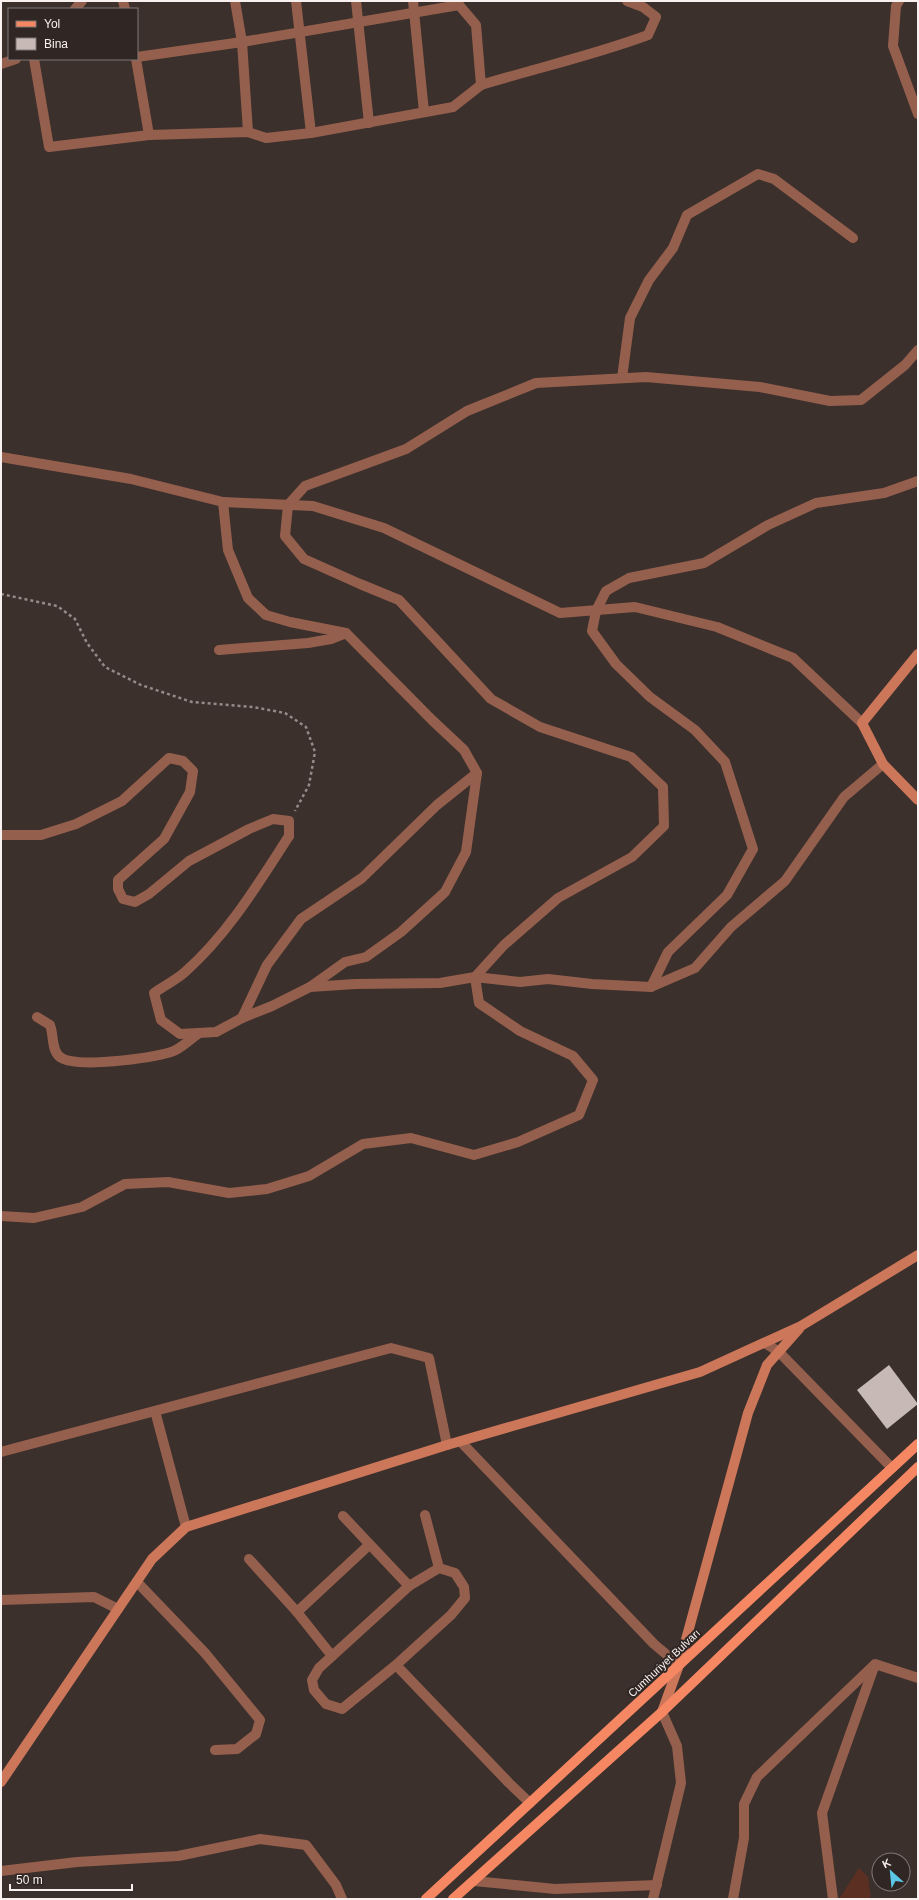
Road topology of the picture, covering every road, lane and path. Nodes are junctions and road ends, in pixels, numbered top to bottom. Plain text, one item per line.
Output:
1 (235, 1) edge
2 (296, 1) edge
3 (356, 1) edge
4 (413, 1) edge
5 (627, 1) edge
6 (899, 1) edge
7 (459, 3) edge
8 (415, 12) junction
9 (359, 22) junction
10 (300, 31) junction
11 (242, 42) junction
12 (138, 58) edge
13 (13, 60) edge
14 (34, 60) edge
15 (137, 60) edge
16 (1, 64) edge
17 (481, 85) junction
18 (424, 112) junction
19 (918, 114) edge
20 (369, 123) junction
21 (248, 132) junction
22 (311, 133) junction
23 (149, 135) junction
24 (853, 238) dead end
25 (918, 350) edge
26 (622, 378) junction
27 (1, 457) edge
28 (918, 481) edge
29 (223, 502) junction
30 (288, 505) junction
31 (1, 594) edge
32 (596, 611) junction
33 (346, 632) junction
34 (219, 650) dead end
35 (918, 654) edge
36 (862, 723) junction
37 (883, 764) junction
38 (477, 773) junction
39 (918, 800) edge
40 (289, 821) junction
41 (1, 835) edge
42 (475, 977) junction
43 (310, 987) junction
44 (650, 987) junction
45 (37, 1017) dead end
46 (242, 1018) junction
47 (199, 1033) junction
48 (1, 1216) edge
49 (918, 1256) edge
50 (801, 1326) junction
51 (765, 1342) junction
52 (779, 1352) junction
53 (155, 1410) junction
54 (461, 1442) junction
55 (918, 1444) edge
56 (446, 1445) junction
57 (1, 1452) edge
58 (918, 1467) edge
59 (892, 1468) junction
60 (425, 1515) dead end
61 (343, 1516) dead end
62 (186, 1527) junction
63 (369, 1544) junction
64 (249, 1559) dead end
65 (439, 1568) junction
66 (137, 1582) junction
67 (409, 1586) junction
68 (1, 1600) edge
69 (118, 1609) junction
70 (297, 1612) junction
71 (332, 1656) junction
72 (875, 1664) junction
73 (396, 1665) junction
74 (679, 1665) junction
75 (918, 1678) edge
76 (662, 1712) junction
77 (215, 1750) dead end
78 (1, 1782) edge
79 (530, 1803) junction
80 (1, 1871) edge
81 (474, 1881) junction
82 (657, 1885) junction
83 (342, 1899) edge
84 (426, 1899) edge
85 (453, 1899) edge
86 (654, 1899) edge
87 (733, 1899) edge
88 (833, 1899) edge

1 - 11 street
2 - 10 street
3 - 9 street
4 - 8 street
5 - 17 street
6 - 19 street
7 - 8 street
7 - 17 street
8 - 9 street
8 - 18 street
9 - 10 street
9 - 20 street
10 - 11 street
10 - 22 street
11 - 12 street
11 - 21 street
13 - 16 street
14 - 23 street
15 - 23 street
17 - 18 street
18 - 20 street
20 - 22 street
21 - 22 street
21 - 23 street
24 - 26 street
25 - 26 street
26 - 30 street
27 - 29 street
28 - 32 street
29 - 30 street
29 - 33 street
30 - 32 street
30 - 42 street
31 - 40 path
32 - 36 street
32 - 44 street
33 - 34 street
33 - 38 street
35 - 36 street
36 - 37 street
37 - 39 street
37 - 44 street
38 - 43 street
38 - 46 street
40 - 41 street
40 - 47 street
42 - 43 street
42 - 44 street
42 - 48 street
43 - 46 street
45 - 47 street
46 - 47 street
49 - 50 street
50 - 51 street
50 - 52 street
51 - 52 street
51 - 54 street
52 - 59 street
52 - 74 street
53 - 56 street
53 - 57 street
53 - 62 street
54 - 56 street
54 - 74 street
55 - 59 main road, Cumhuriyet Bulvarı
56 - 62 street
58 - 76 main road
59 - 74 main road, Cumhuriyet Bulvarı
60 - 65 street
61 - 63 street
62 - 66 street
63 - 67 street
63 - 70 street
64 - 70 street
65 - 67 street
65 - 73 street
66 - 69 street
66 - 77 street
67 - 71 street
68 - 69 street
69 - 78 street
70 - 71 street
71 - 73 street
72 - 75 street
72 - 87 street
72 - 88 street
73 - 79 street
74 - 76 street
74 - 79 main road, Cumhuriyet Bulvarı
76 - 81 main road
76 - 82 street
79 - 84 main road, Cumhuriyet Bulvarı
80 - 83 street
81 - 82 street
81 - 85 main road
82 - 86 street

